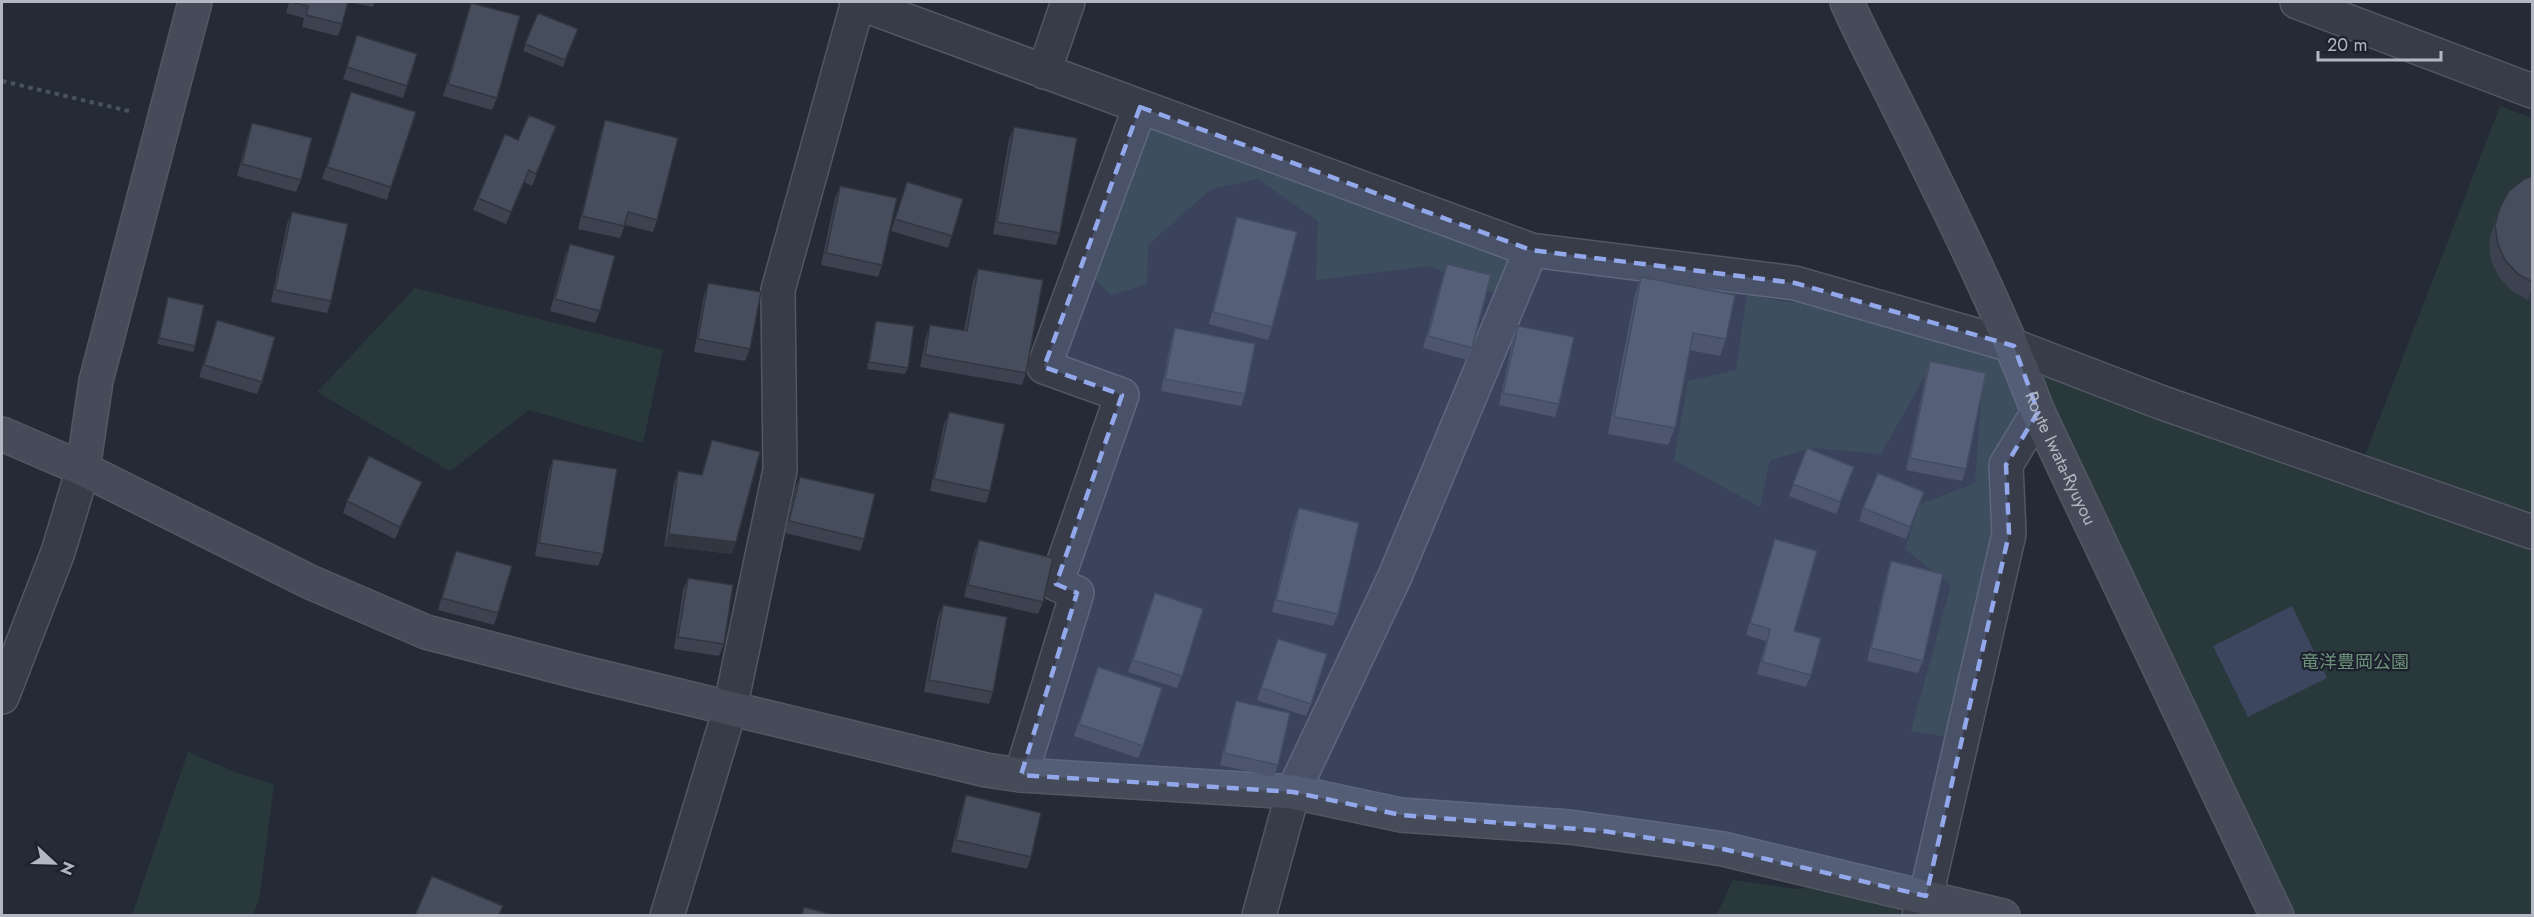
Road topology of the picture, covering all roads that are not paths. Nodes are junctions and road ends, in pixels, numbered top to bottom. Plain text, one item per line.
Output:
1 (195, 2) edge
2 (857, 2) edge
3 (1068, 2) edge
4 (1847, 2) edge
5 (2297, 2) edge
6 (1044, 72) junction
7 (2532, 91) edge
8 (1140, 107) junction
9 (1531, 250) junction
10 (2014, 346) junction
11 (2038, 412) junction
12 (2, 434) edge
13 (83, 469) junction
14 (2532, 532) edge
15 (2, 697) edge
16 (730, 709) junction
17 (1021, 775) junction
18 (1293, 792) junction
19 (1923, 906) edge
20 (667, 915) edge
21 (1259, 915) edge
22 (2003, 915) edge
23 (2277, 915) edge

1 - 13 street
2 - 6 street
2 - 16 street
3 - 6 street
4 - 10 street, Route Iwata-Ryuyou
5 - 7 street
6 - 8 street
8 - 9 street
8 - 17 street
9 - 10 street
9 - 18 street
10 - 11 street, Route Iwata-Ryuyou
10 - 14 street
11 - 19 street
11 - 23 street, Route Iwata-Ryuyou
12 - 13 street
13 - 15 street
13 - 16 street
16 - 17 street
16 - 20 street
17 - 18 street
18 - 19 street
18 - 21 street
19 - 22 street

